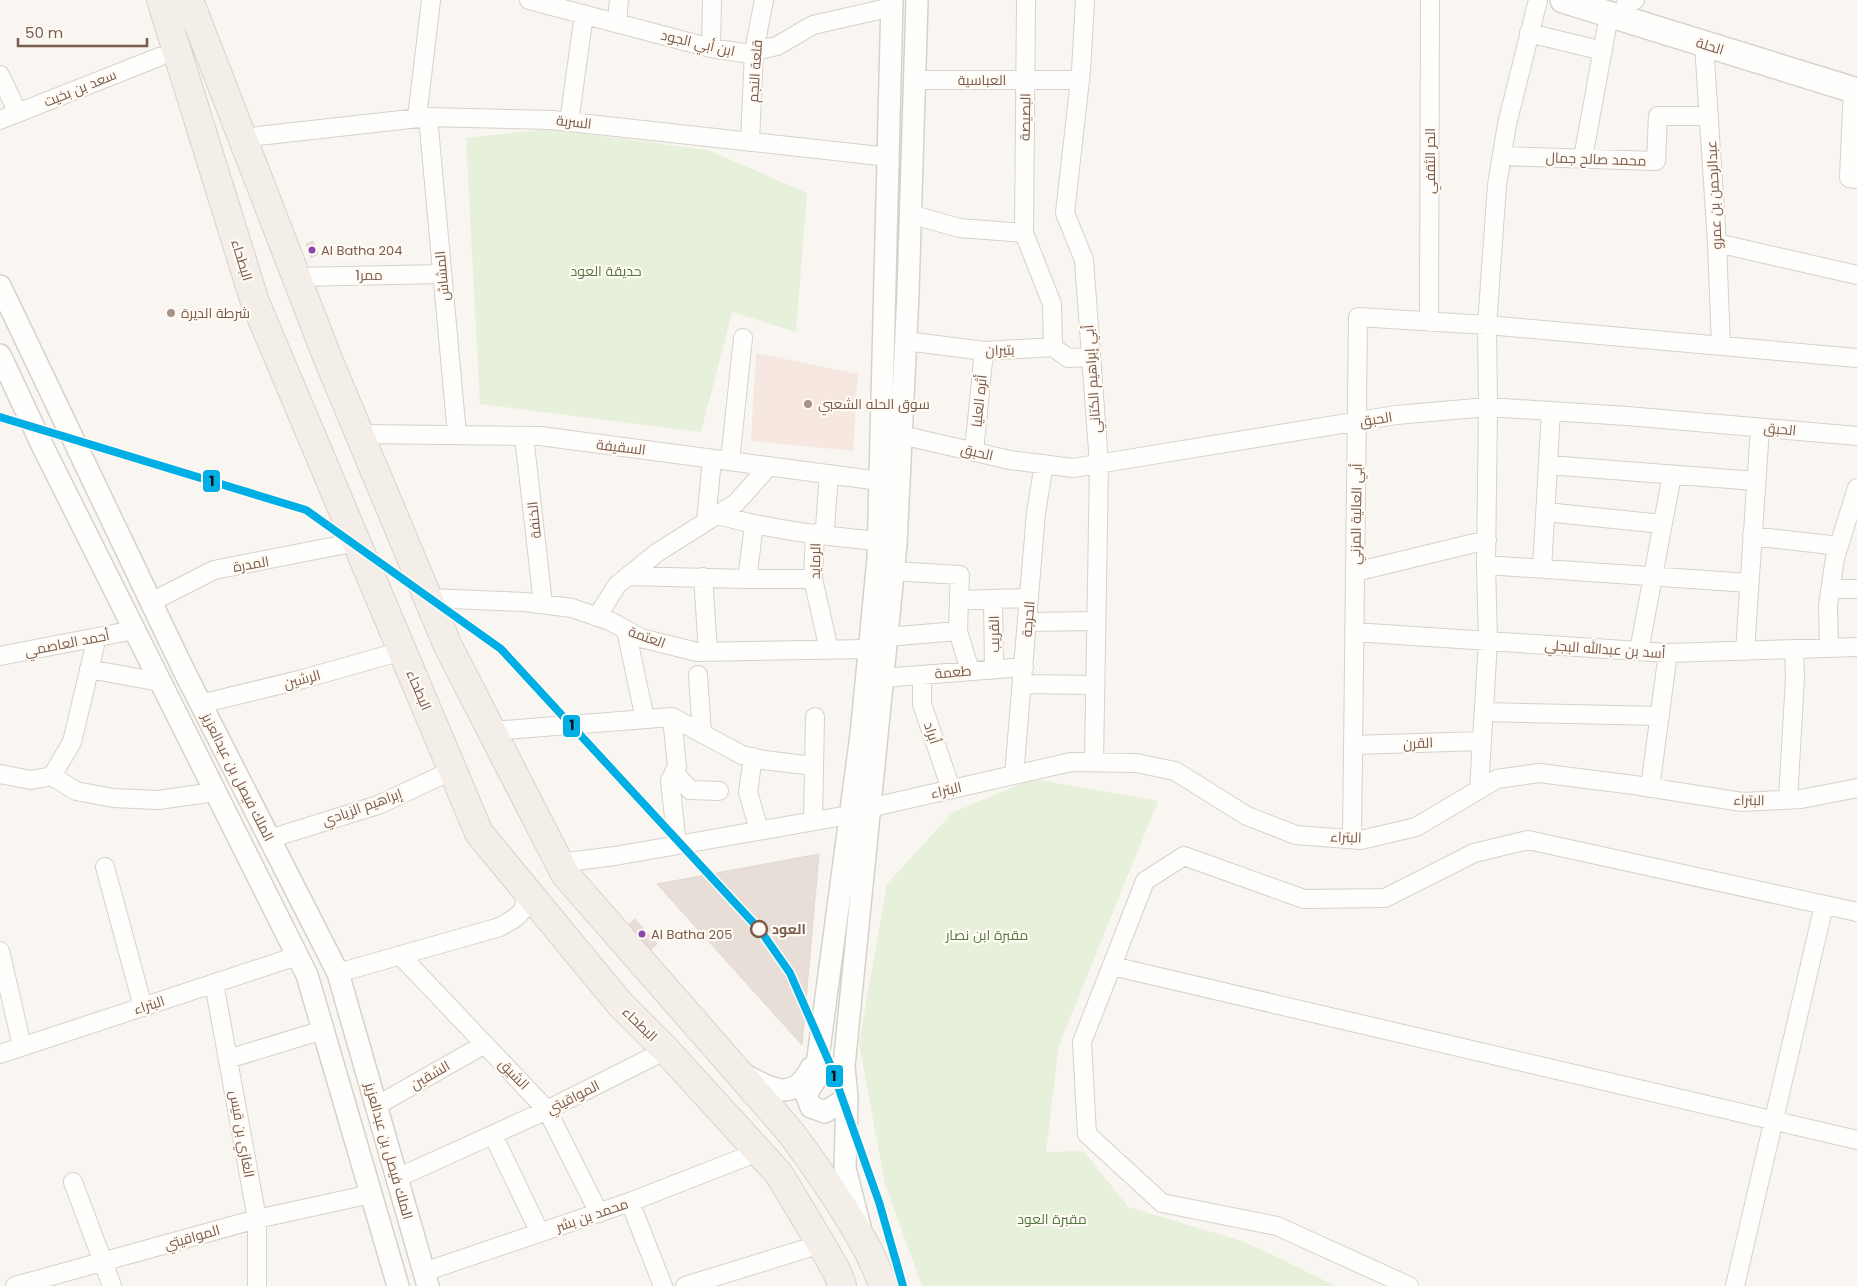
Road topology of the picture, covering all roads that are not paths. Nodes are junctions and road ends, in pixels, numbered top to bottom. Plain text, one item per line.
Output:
1 (430, 0) edge
2 (529, 0) edge
3 (620, 0) edge
4 (712, 0) edge
5 (764, 0) edge
6 (917, 0) edge
7 (1026, 0) edge
8 (1085, 0) edge
9 (1430, 0) edge
10 (1538, 0) edge
11 (1563, 0) edge
12 (190, 2) edge
13 (892, 3) edge
14 (1621, 5) edge
15 (164, 8) edge
16 (584, 14) junction
17 (617, 23) junction
18 (1530, 33) junction
19 (1704, 44) junction
20 (711, 48) junction
21 (754, 51) junction
22 (1603, 52) junction
23 (159, 57) dead end
24 (0, 75) edge
25 (914, 80) junction
26 (1025, 80) junction
27 (1080, 80) junction
28 (1856, 86) edge
29 (18, 113) junction
30 (1709, 116) junction
31 (422, 117) junction
32 (0, 120) edge
33 (569, 122) junction
34 (258, 136) dead end
35 (750, 142) junction
36 (1502, 156) junction
37 (889, 157) junction
38 (1584, 158) junction
39 (1857, 179) edge
40 (910, 214) junction
41 (1024, 233) junction
42 (1717, 243) junction
43 (442, 274) junction
44 (1857, 275) edge
45 (296, 277) junction
46 (0, 286) edge
47 (1429, 322) junction
48 (1486, 325) junction
49 (743, 338) dead end
50 (906, 341) junction
51 (1721, 346) junction
52 (1053, 347) junction
53 (984, 351) junction
54 (0, 355) edge
55 (1091, 357) junction
56 (1857, 358) edge
57 (1488, 407) junction
58 (1551, 411) junction
59 (1356, 422) junction
60 (1760, 428) junction
61 (360, 434) junction
62 (457, 435) junction
63 (901, 435) junction
64 (524, 436) junction
65 (1857, 436) edge
66 (974, 451) junction
67 (712, 459) junction
68 (730, 461) junction
69 (1044, 464) junction
70 (1099, 464) junction
71 (1548, 465) junction
72 (769, 466) junction
73 (829, 474) junction
74 (1672, 475) junction
75 (880, 481) junction
76 (1756, 481) junction
77 (1857, 488) edge
78 (1854, 511) edge
79 (1546, 512) junction
80 (712, 518) junction
81 (1662, 524) junction
82 (754, 525) junction
83 (816, 535) junction
84 (1752, 536) junction
85 (1487, 540) junction
86 (878, 541) junction
87 (356, 542) junction
88 (1839, 546) junction
89 (1486, 565) junction
90 (1542, 569) junction
91 (893, 571) junction
92 (1355, 572) junction
93 (628, 576) junction
94 (703, 577) junction
95 (1652, 577) junction
96 (747, 579) junction
97 (813, 579) junction
98 (1749, 583) junction
99 (1830, 589) junction
100 (1857, 589) edge
101 (428, 598) junction
102 (1029, 598) junction
103 (993, 599) junction
104 (959, 600) junction
105 (151, 602) junction
106 (543, 604) junction
107 (597, 617) junction
108 (1096, 621) junction
109 (1027, 622) junction
110 (134, 630) junction
111 (626, 630) junction
112 (958, 631) junction
113 (1354, 632) junction
114 (96, 637) junction
115 (886, 637) junction
116 (1488, 641) junction
117 (1857, 647) edge
118 (1829, 648) junction
119 (869, 649) junction
120 (829, 650) junction
121 (1794, 650) junction
122 (402, 651) junction
123 (1638, 651) junction
124 (1745, 651) junction
125 (708, 652) junction
126 (1668, 653) junction
127 (0, 656) edge
128 (89, 669) junction
129 (994, 669) junction
130 (970, 671) junction
131 (698, 675) dead end
132 (922, 675) junction
133 (1023, 675) junction
134 (882, 678) junction
135 (160, 682) junction
136 (1095, 685) junction
137 (200, 704) junction
138 (1484, 712) junction
139 (1660, 716) junction
140 (672, 717) junction
141 (815, 717) dead end
142 (646, 719) junction
143 (491, 731) junction
144 (702, 734) junction
145 (1482, 741) junction
146 (1353, 745) junction
147 (753, 757) junction
148 (1094, 762) junction
149 (814, 766) junction
150 (453, 770) junction
151 (674, 772) junction
152 (0, 774) edge
153 (1014, 775) junction
154 (52, 776) junction
155 (1650, 788) junction
156 (1857, 788) edge
157 (951, 789) junction
158 (1479, 789) junction
159 (719, 791) dead end
160 (215, 792) junction
161 (1788, 800) junction
162 (859, 811) junction
163 (813, 821) junction
164 (759, 830) junction
165 (269, 839) junction
166 (1352, 839) junction
167 (678, 845) junction
168 (559, 864) junction
169 (105, 867) dead end
170 (523, 886) junction
171 (1824, 905) junction
172 (1857, 912) edge
173 (0, 951) edge
174 (400, 955) junction
175 (297, 956) junction
176 (1112, 966) junction
177 (338, 973) junction
178 (214, 983) junction
179 (143, 1007) junction
180 (323, 1030) junction
181 (485, 1044) junction
182 (22, 1046) junction
183 (666, 1050) junction
184 (0, 1054) edge
185 (818, 1054) junction
186 (228, 1059) junction
187 (737, 1070) junction
188 (847, 1098) junction
189 (376, 1106) junction
190 (547, 1110) junction
191 (1774, 1120) junction
192 (493, 1135) junction
193 (1857, 1140) edge
194 (758, 1152) junction
195 (397, 1178) junction
196 (74, 1182) dead end
197 (371, 1194) junction
198 (630, 1202) junction
199 (599, 1213) junction
200 (257, 1219) junction
201 (540, 1233) junction
202 (862, 1238) junction
203 (821, 1244) junction
204 (103, 1262) junction
205 (426, 1279) edge
206 (15, 1286) edge
207 (112, 1286) edge
208 (257, 1286) edge
209 (398, 1286) edge
210 (663, 1286) edge
211 (685, 1286) edge
212 (842, 1286) edge
213 (883, 1286) edge
214 (1409, 1286) edge
215 (1735, 1286) edge

1 - 31 street, المشاش
2 - 16 street, ابن أبي الجود
3 - 17 street
4 - 20 street
5 - 21 street, قلعة النجم
6 - 25 street
7 - 26 street, البصيصة
8 - 27 street, أبي إبراهيم الكتاني
9 - 47 street, الحر الثقفي
10 - 18 street
11 - 14 main road, الحلة
12 - 45 main road
13 - 21 street, ابن أبي الجود
13 - 37 street
14 - 19 main road, الحلة
14 - 22 street
14 - 28 main road, الحلة
15 - 87 main road, البطحاء
16 - 17 street, ابن أبي الجود
16 - 33 street
17 - 20 street, ابن أبي الجود
18 - 22 street
18 - 36 street
19 - 28 main road, الحلة
19 - 30 street, عبدالرحمن بن عمرو
20 - 21 street, ابن أبي الجود
21 - 35 street, قلعة النجم
22 - 38 street
23 - 29 street, سعد بن بخيت
24 - 29 street
25 - 26 street, العباسية
25 - 40 street
26 - 27 street, العباسية
26 - 41 street, البصيصة
27 - 55 street, أبي إبراهيم الكتاني
28 - 39 street
29 - 32 street, سعد بن بخيت
30 - 38 street, محمد صالح جمال
30 - 42 street, عبدالرحمن بن عمرو
31 - 33 street, السربة
31 - 34 street, السربة
31 - 43 street, المشاش
33 - 35 street, السربة
35 - 37 street, السربة
36 - 38 street, محمد صالح جمال
36 - 48 street
37 - 75 street
40 - 41 street
40 - 50 street
41 - 52 street, البصيصة
42 - 44 street
42 - 51 street, عبدالرحمن بن عمرو
43 - 45 street, ممر1
43 - 62 street, المشاش
45 - 61 main road
46 - 105 street, الملك فيصل بن عبدالعزيز
47 - 48 street, أبي العالية المزني
47 - 59 street, أبي العالية المزني
48 - 51 street, أبي العالية المزني
48 - 57 street
49 - 68 street
50 - 53 street, بتيران
50 - 63 street
51 - 56 street, أبي العالية المزني
52 - 53 street, بتيران
52 - 55 street, بتيران
53 - 66 street, أثره العليا
54 - 110 street, الملك فيصل بن عبدالعزيز
55 - 70 street, أبي إبراهيم الكتاني
57 - 58 street, الحبق
57 - 59 street, الحبق
57 - 85 street
58 - 60 street, الحبق
58 - 71 street
59 - 70 street, الحبق
59 - 92 street, أبي العالية المزني
60 - 65 street, الحبق
60 - 76 street
61 - 62 street, السقيفة
61 - 101 main road
62 - 64 street, السقيفة
63 - 66 street, الحبق
63 - 91 street
64 - 67 street, السقيفة
64 - 106 street, الخنفة
66 - 69 street, الحبق
67 - 68 street, السقيفة
67 - 80 street
68 - 72 street, السقيفة
69 - 70 street, الحبق
69 - 102 street, الحرجة
70 - 108 street, أبي إبراهيم الكتاني
71 - 74 street
71 - 79 street
72 - 73 street, السقيفة
72 - 80 street
73 - 75 street, السقيفة
73 - 83 street, الرمايد
74 - 76 street
74 - 81 street
75 - 86 street
76 - 84 street
77 - 78 street
78 - 88 street
79 - 81 street
79 - 90 street
80 - 82 street
80 - 93 street
81 - 95 street
82 - 83 street
82 - 96 street
83 - 86 street
83 - 97 street, الرمايد
84 - 88 street
84 - 98 street
85 - 89 street
85 - 92 street
86 - 119 street
87 - 105 street, المدرة
87 - 122 main road, البطحاء
88 - 99 street
89 - 90 street
89 - 116 street
90 - 95 street
91 - 104 street
91 - 115 street
92 - 113 street, أبي العالية المزني
93 - 94 street
93 - 107 street
94 - 96 street
94 - 125 street
95 - 98 street
95 - 123 street
96 - 97 street
97 - 120 street, الرمايد
98 - 124 street
99 - 100 street
99 - 118 street
101 - 106 street, العتمة
101 - 143 main road
102 - 103 street
102 - 109 street, الحرجة
103 - 104 street
103 - 129 street, القريب
104 - 112 street
105 - 137 street, الملك فيصل بن عبدالعزيز
106 - 107 street, العتمة
107 - 111 street, العتمة
108 - 109 street
108 - 136 street, أبي إبراهيم الكتاني
109 - 133 street, الحرجة
110 - 114 street, أحمد العاصمي
110 - 135 street, الملك فيصل بن عبدالعزيز
111 - 125 street, العتمة
111 - 142 street
112 - 115 street
112 - 130 street
113 - 116 street, أسد بن عبدالله البجلي
113 - 146 street, أبي العالية المزني
114 - 127 street, أحمد العاصمي
114 - 128 street
115 - 134 street
116 - 123 street, أسد بن عبدالله البجلي
116 - 138 street
117 - 118 street, أسد بن عبدالله البجلي
118 - 121 street, أسد بن عبدالله البجلي
119 - 120 street, العتمة
119 - 162 street
120 - 125 street, العتمة
121 - 124 street, أسد بن عبدالله البجلي
121 - 161 street
122 - 137 street, الرشين
122 - 150 main road, البطحاء
123 - 126 street, أسد بن عبدالله البجلي
124 - 126 street, أسد بن عبدالله البجلي
126 - 139 street
128 - 135 street
128 - 154 street
129 - 130 street, طعمة
129 - 133 street, طعمة
130 - 132 street, طعمة
131 - 144 street
132 - 134 street, طعمة
132 - 157 street, أبراد
133 - 136 street, طعمة
133 - 153 street, الحرجة
134 - 162 street
135 - 160 street, الملك فيصل بن عبدالعزيز
136 - 148 street, أبي إبراهيم الكتاني
137 - 165 street, الملك فيصل بن عبدالعزيز
138 - 139 street
138 - 145 street
139 - 155 street
140 - 142 street
140 - 144 street
140 - 151 street
141 - 149 street
142 - 143 street
143 - 168 main road
144 - 147 street
145 - 146 street, القرن
145 - 158 street
146 - 166 street, أبي العالية المزني
147 - 149 street
147 - 164 street
148 - 153 street, البتراء
148 - 166 street, البتراء
149 - 163 street
150 - 165 street, إبراهيم الزيادي
150 - 170 main road, البطحاء
151 - 159 street
151 - 167 street
152 - 154 street
153 - 157 street, البتراء
154 - 160 street
155 - 158 street, البتراء
155 - 161 street, البتراء
156 - 161 street, البتراء
157 - 162 street, البتراء
158 - 166 street, البتراء
160 - 175 street, الملك فيصل بن عبدالعزيز
162 - 163 street, البتراء
162 - 185 street
162 - 188 street
163 - 164 street, البتراء
164 - 167 street, البتراء
165 - 177 street, الملك فيصل بن عبدالعزيز
167 - 168 street, البتراء
168 - 187 main road
169 - 179 street
170 - 174 street
170 - 183 main road, البطحاء
171 - 172 street
171 - 176 street
171 - 191 street
173 - 182 street
174 - 177 street
174 - 181 street, الشيق
175 - 178 street, البتراء
175 - 180 street, الملك فيصل بن عبدالعزيز
176 - 191 street
176 - 214 street
177 - 189 street, الملك فيصل بن عبدالعزيز
178 - 179 street, البتراء
178 - 186 street, الغازي بن قيس
179 - 182 street, البتراء
180 - 186 street
180 - 197 street, الملك فيصل بن عبدالعزيز
181 - 189 street, الشقين
181 - 190 street, الشيق
182 - 184 street, البتراء
183 - 190 street, المواقيتي
183 - 194 main road, البطحاء
185 - 187 street
185 - 188 street
186 - 200 street, الغازي بن قيس
187 - 202 main road
188 - 202 street
189 - 195 street, الملك فيصل بن عبدالعزيز
190 - 192 street, المواقيتي
190 - 199 street, الشيق
191 - 193 street
191 - 215 street
192 - 195 street, المواقيتي
192 - 201 street
194 - 198 street, محمد بن بشر
194 - 203 main road, البطحاء
195 - 205 street, الملك فيصل بن عبدالعزيز
196 - 204 street
197 - 200 street, المواقيتي
197 - 209 street, الملك فيصل بن عبدالعزيز
198 - 199 street, محمد بن بشر
198 - 210 street
199 - 201 street, محمد بن بشر
200 - 204 street, المواقيتي
200 - 208 street, الغازي بن قيس
201 - 205 street, محمد بن بشر
202 - 213 main road
203 - 211 street
203 - 212 main road, البطحاء
204 - 206 street, المواقيتي
204 - 207 street

